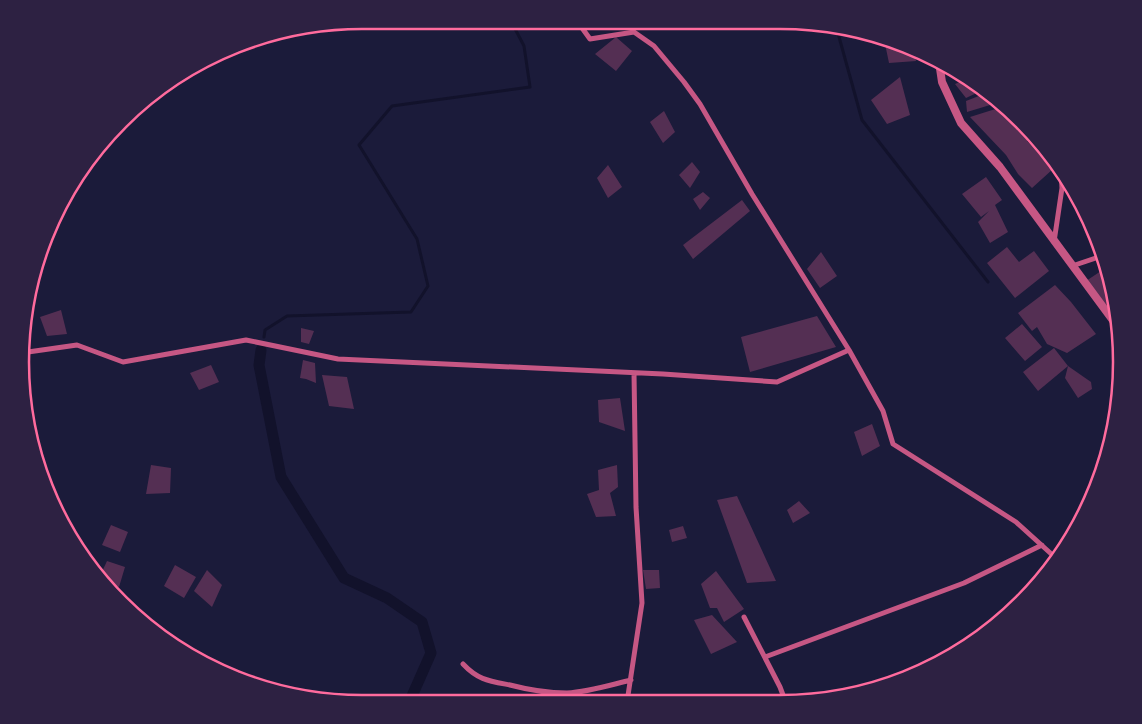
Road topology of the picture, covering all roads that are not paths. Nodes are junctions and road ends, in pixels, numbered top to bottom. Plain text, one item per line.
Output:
1 (583, 29) edge
2 (940, 70) edge
3 (1062, 184) edge
4 (1054, 242) junction
5 (1097, 258) edge
6 (1072, 266) junction
7 (1110, 316) edge
8 (849, 350) junction
9 (29, 352) edge
10 (634, 373) junction
11 (1042, 545) junction
12 (1052, 554) edge
13 (744, 617) dead end
14 (765, 657) junction
15 (462, 664) dead end
16 (631, 680) junction
17 (628, 695) edge
18 (783, 695) edge

1 - 8 street
2 - 4 street
3 - 4 street
4 - 6 street
5 - 6 street
6 - 7 street
8 - 10 street
8 - 11 street
9 - 10 street
10 - 16 street
11 - 12 street
11 - 14 street
13 - 14 street
14 - 18 street
15 - 16 street
16 - 17 street

